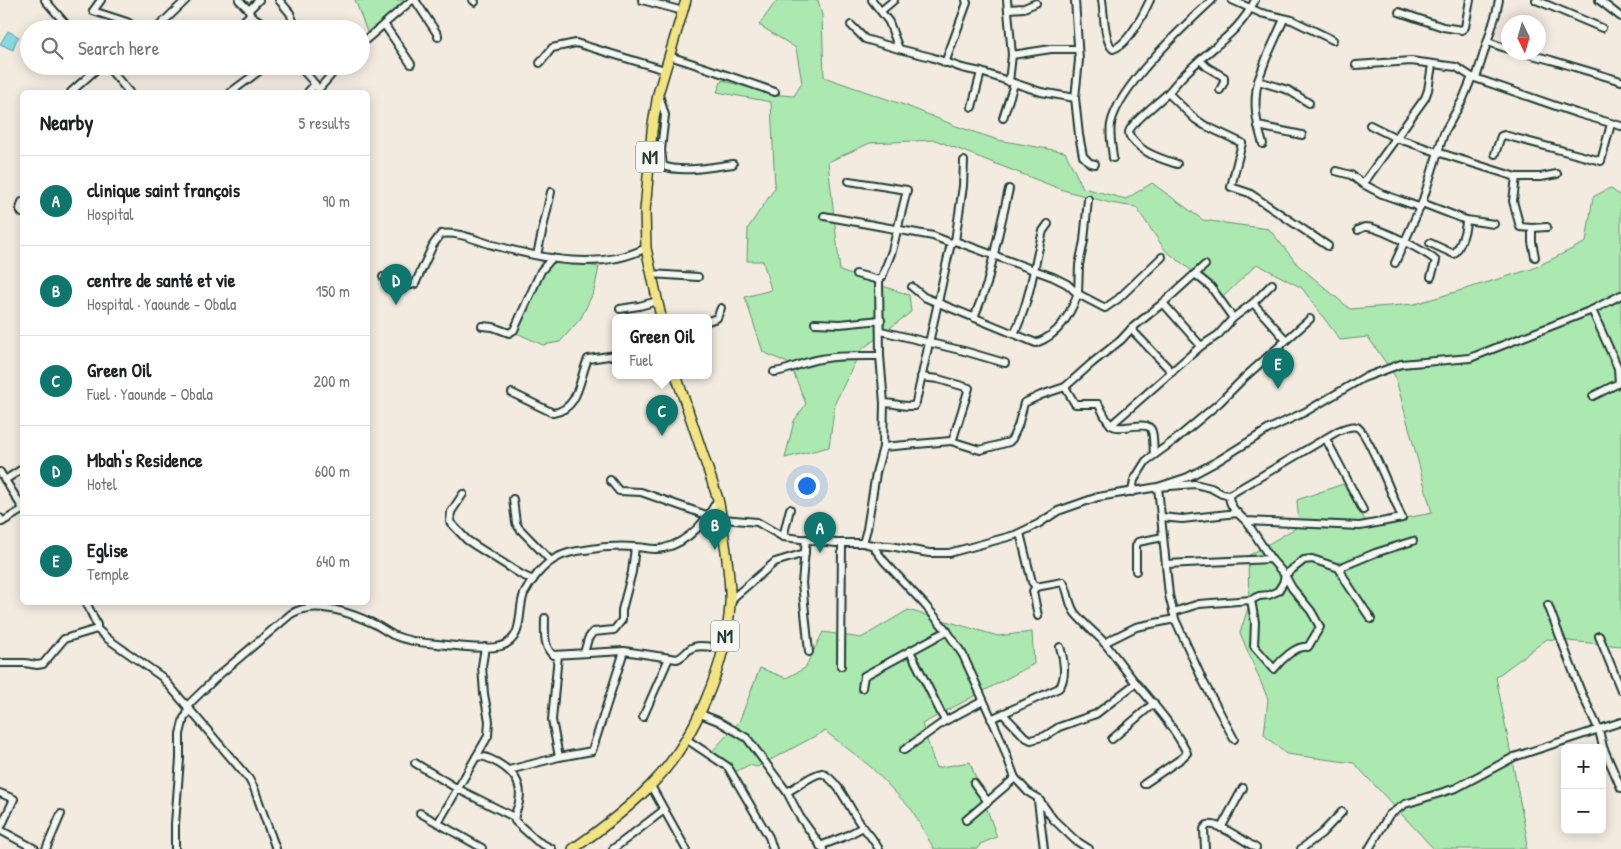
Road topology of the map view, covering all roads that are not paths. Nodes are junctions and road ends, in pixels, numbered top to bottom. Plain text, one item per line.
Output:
1 (45, 0) edge
2 (101, 0) edge
3 (186, 0) edge
4 (239, 0) edge
5 (259, 0) edge
6 (279, 0) edge
7 (414, 0) edge
8 (642, 0) edge
9 (686, 0) edge
10 (872, 0) edge
11 (894, 0) edge
12 (966, 0) edge
13 (1007, 0) edge
14 (1075, 0) edge
15 (1102, 0) edge
16 (1150, 0) edge
17 (1212, 0) edge
18 (1232, 0) edge
19 (1255, 0) edge
20 (1470, 0) edge
21 (1498, 0) edge
22 (1536, 0) edge
23 (1599, 0) edge
24 (1036, 4) dead end
25 (1251, 8) junction
26 (1008, 9) junction
27 (683, 11) junction
28 (881, 11) junction
29 (1399, 12) dead end
30 (250, 13) junction
31 (1621, 17) edge
32 (1284, 19) junction
33 (62, 20) edge
34 (121, 20) edge
35 (165, 20) edge
36 (243, 20) edge
37 (259, 20) edge
38 (293, 20) edge
39 (384, 24) junction
40 (851, 25) dead end
41 (1602, 28) dead end
42 (370, 36) edge
43 (438, 37) dead end
44 (1333, 40) dead end
45 (1488, 42) junction
46 (1501, 47) edge
47 (899, 49) junction
48 (1078, 49) junction
49 (1012, 55) junction
50 (669, 56) junction
51 (1546, 59) edge
52 (1200, 60) junction
53 (540, 63) dead end
54 (945, 63) junction
55 (411, 64) dead end
56 (1356, 65) dead end
57 (1432, 65) junction
58 (665, 70) junction
59 (981, 72) junction
60 (90, 75) edge
61 (115, 75) edge
62 (254, 75) edge
63 (306, 75) edge
64 (331, 75) edge
65 (1474, 78) junction
66 (1621, 81) edge
67 (1258, 82) junction
68 (1011, 83) junction
69 (315, 84) junction
70 (73, 90) edge
71 (127, 90) edge
72 (234, 90) edge
73 (310, 90) edge
74 (318, 90) edge
75 (318, 90) edge
76 (1220, 90) dead end
77 (775, 92) dead end
78 (1168, 93) junction
79 (658, 94) junction
80 (1075, 98) junction
81 (1308, 103) dead end
82 (972, 107) dead end
83 (1003, 118) dead end
84 (1610, 124) junction
85 (1258, 126) junction
86 (1370, 126) dead end
87 (1621, 126) edge
88 (1302, 135) dead end
89 (1396, 138) junction
90 (1263, 144) dead end
91 (1437, 152) junction
92 (1495, 154) dead end
93 (1113, 158) dead end
94 (964, 161) dead end
95 (733, 164) dead end
96 (1095, 164) dead end
97 (1177, 164) dead end
98 (1336, 170) dead end
99 (1557, 174) dead end
100 (1516, 177) junction
101 (850, 181) dead end
102 (1363, 184) junction
103 (1010, 189) dead end
104 (551, 192) dead end
105 (1088, 199) dead end
106 (1420, 205) junction
107 (824, 216) dead end
108 (1466, 220) junction
109 (1048, 224) dead end
110 (1494, 224) dead end
111 (1547, 227) dead end
112 (1532, 228) junction
113 (897, 229) junction
114 (1358, 230) dead end
115 (953, 242) junction
116 (1404, 242) junction
117 (1430, 243) dead end
118 (1328, 246) dead end
119 (646, 248) junction
120 (537, 255) junction
121 (993, 255) junction
122 (1162, 257) dead end
123 (1535, 257) dead end
124 (552, 258) junction
125 (1395, 263) dead end
126 (1205, 265) dead end
127 (1033, 269) junction
128 (651, 274) junction
129 (856, 274) dead end
130 (1194, 274) junction
131 (383, 277) dead end
132 (698, 277) dead end
133 (1431, 277) dead end
134 (880, 280) junction
135 (1272, 284) dead end
136 (912, 287) dead end
137 (1078, 294) junction
138 (1621, 295) edge
139 (658, 301) junction
140 (937, 303) junction
141 (1163, 303) junction
142 (1253, 303) junction
143 (720, 308) dead end
144 (620, 309) dead end
145 (1592, 310) junction
146 (660, 314) edge
147 (974, 318) junction
148 (1233, 318) junction
149 (1310, 319) dead end
150 (712, 320) edge
151 (881, 320) junction
152 (815, 323) dead end
153 (482, 326) dead end
154 (1131, 329) junction
155 (881, 332) junction
156 (1014, 334) junction
157 (1286, 340) junction
158 (928, 342) junction
159 (1201, 346) junction
160 (612, 356) edge
161 (880, 356) junction
162 (1005, 363) dead end
163 (774, 372) dead end
164 (1172, 372) junction
165 (921, 377) junction
166 (677, 379) edge
167 (1065, 386) junction
168 (512, 393) dead end
169 (1593, 396) dead end
170 (884, 403) junction
171 (1111, 425) junction
172 (1326, 439) junction
173 (951, 441) junction
174 (883, 447) junction
175 (1154, 455) junction
176 (20, 470) edge
177 (0, 472) edge
178 (5, 480) junction
179 (610, 480) dead end
180 (1158, 487) junction
181 (1132, 492) junction
182 (463, 494) dead end
183 (1229, 495) junction
184 (514, 499) dead end
185 (718, 499) junction
186 (20, 504) edge
187 (790, 509) dead end
188 (1363, 510) dead end
189 (20, 511) edge
190 (1238, 513) junction
191 (709, 516) junction
192 (1162, 517) junction
193 (0, 518) edge
194 (723, 519) junction
195 (1246, 521) junction
196 (1020, 533) junction
197 (783, 537) junction
198 (1163, 537) junction
199 (806, 539) junction
200 (1413, 541) dead end
201 (842, 542) junction
202 (863, 543) junction
203 (872, 545) junction
204 (635, 547) junction
205 (805, 553) junction
206 (1271, 559) junction
207 (551, 562) junction
208 (1166, 564) junction
209 (1339, 568) junction
210 (1136, 571) dead end
211 (1285, 575) junction
212 (533, 580) junction
213 (1036, 587) junction
214 (1251, 600) junction
215 (87, 605) edge
216 (730, 605) junction
217 (1548, 605) dead end
218 (300, 606) edge
219 (1038, 616) dead end
220 (1174, 616) junction
221 (545, 618) dead end
222 (1371, 619) dead end
223 (97, 629) junction
224 (947, 631) junction
225 (1599, 636) dead end
226 (1104, 643) junction
227 (485, 647) junction
228 (1060, 647) dead end
229 (722, 648) junction
230 (624, 650) junction
231 (910, 651) junction
232 (808, 652) dead end
233 (584, 653) junction
234 (558, 656) junction
235 (669, 658) junction
236 (0, 664) edge
237 (841, 666) dead end
238 (1136, 683) junction
239 (862, 688) dead end
240 (1621, 690) edge
241 (983, 701) junction
242 (1154, 703) junction
243 (188, 705) junction
244 (701, 710) junction
245 (1002, 714) junction
246 (643, 717) dead end
247 (991, 719) junction
248 (944, 721) junction
249 (1621, 722) edge
250 (1599, 730) junction
251 (1234, 738) dead end
252 (686, 739) junction
253 (1112, 739) dead end
254 (904, 750) dead end
255 (476, 757) junction
256 (559, 757) junction
257 (415, 763) dead end
258 (509, 770) junction
259 (1015, 778) junction
260 (974, 783) dead end
261 (1144, 784) dead end
262 (651, 786) junction
263 (1243, 788) dead end
264 (1621, 788) edge
265 (458, 789) junction
266 (787, 792) junction
267 (0, 793) edge
268 (1038, 798) junction
269 (988, 802) junction
270 (664, 810) junction
271 (1342, 812) dead end
272 (420, 813) dead end
273 (61, 814) dead end
274 (514, 817) junction
275 (966, 820) dead end
276 (438, 823) junction
277 (863, 827) junction
278 (1221, 828) junction
279 (0, 830) edge
280 (822, 847) edge
281 (482, 848) edge
282 (1256, 848) dead end
283 (35, 849) edge
284 (46, 849) edge
285 (175, 849) edge
286 (276, 849) edge
287 (552, 849) edge
288 (573, 849) edge
289 (614, 849) edge
290 (686, 849) edge
291 (773, 849) edge
292 (879, 849) edge
293 (1044, 849) edge
294 (1089, 849) edge
295 (1205, 849) edge
296 (1301, 849) edge
297 (1369, 849) edge

1 - 33 street
2 - 34 street
3 - 35 street
4 - 30 street
5 - 30 street
6 - 38 street
7 - 39 street
7 - 43 street
8 - 27 street
9 - 27 highway, N1
10 - 28 street
11 - 28 street
12 - 54 street
13 - 26 street
14 - 48 street
15 - 16 street
17 - 93 street
18 - 25 street
19 - 25 street
20 - 29 street
21 - 45 street
22 - 41 street
23 - 31 street
24 - 26 street
25 - 32 street
25 - 52 street
26 - 49 street
27 - 50 highway, N1
28 - 47 street
30 - 36 street
30 - 37 street
32 - 44 street
32 - 67 street
39 - 42 street
39 - 55 street
40 - 47 street
45 - 46 street
45 - 65 street
47 - 54 street
48 - 49 street
48 - 80 street
49 - 68 street
50 - 58 highway, N1
50 - 77 street
51 - 66 street
52 - 76 street
52 - 78 street
53 - 58 street
54 - 59 street
56 - 57 street
57 - 65 street
57 - 89 street
58 - 79 highway, N1
59 - 68 street
59 - 82 street
60 - 70 street
61 - 71 street
62 - 72 street
63 - 69 street
64 - 74 street
65 - 84 street
65 - 91 street
67 - 81 street
67 - 85 street
68 - 80 street
68 - 83 street
69 - 73 street
69 - 75 street
78 - 97 street
78 - 118 street
79 - 95 street
79 - 119 highway, N1
80 - 96 street
84 - 87 street
84 - 92 street
85 - 88 street
85 - 90 street
86 - 89 street
89 - 91 street
89 - 102 street
91 - 100 street
91 - 106 street
94 - 115 street
98 - 102 street
99 - 100 street
100 - 112 street
101 - 113 street
102 - 106 street
103 - 121 street
104 - 120 street
105 - 137 street
106 - 108 street
106 - 116 street
107 - 113 street
108 - 110 street
108 - 117 street
109 - 127 street
111 - 112 street
112 - 123 street
113 - 115 street
113 - 134 street
114 - 116 street
115 - 121 street
115 - 140 street
116 - 125 street
116 - 133 street
119 - 124 street
119 - 128 highway, N1
120 - 124 street
120 - 131 street
121 - 127 street
121 - 147 street
122 - 137 street
124 - 153 street
126 - 130 street
127 - 137 street
127 - 156 street
128 - 132 street
128 - 139 highway, N1
129 - 134 street
130 - 141 street
130 - 148 street
134 - 151 street
135 - 142 street
136 - 140 street
137 - 156 street
138 - 145 street
139 - 144 street
139 - 146 highway, N1
140 - 147 street
140 - 158 street
141 - 154 street
141 - 159 street
142 - 148 street
142 - 157 street
143 - 150 street
145 - 169 street
145 - 180 street
147 - 156 street
148 - 159 street
149 - 157 street
151 - 152 street
151 - 155 street
154 - 164 street
154 - 167 street
155 - 158 street
155 - 161 street
157 - 175 street
158 - 162 street
158 - 165 street
159 - 164 street
160 - 168 street
161 - 163 street
161 - 170 street
164 - 171 street
165 - 170 street
165 - 173 street
166 - 185 highway, N1
167 - 171 street
167 - 173 street
170 - 174 street
171 - 175 street
172 - 183 street
172 - 188 street
172 - 195 street
173 - 174 street
174 - 202 street
175 - 181 street
176 - 178 street
177 - 178 street
178 - 186 street
179 - 191 street
180 - 181 street
180 - 183 street
180 - 192 street
181 - 196 street
182 - 212 street
183 - 190 street
184 - 207 street
185 - 191 street
185 - 194 highway, N1
187 - 197 street
189 - 193 street
190 - 192 street
190 - 195 street
191 - 204 street
192 - 198 street
194 - 197 street
194 - 216 highway, N1
195 - 206 street
196 - 203 street
196 - 213 street
197 - 199 street
198 - 208 street
198 - 210 street
199 - 201 street
199 - 205 street
200 - 209 street
201 - 202 street
201 - 237 street
202 - 203 street
203 - 224 street
204 - 207 street
204 - 233 street
205 - 216 street
205 - 232 street
206 - 208 street
206 - 211 street
207 - 212 street
208 - 220 street
209 - 211 street
209 - 222 street
211 - 214 street
211 - 214 street
212 - 227 street
213 - 219 street
213 - 226 street
214 - 220 street
215 - 223 street
216 - 229 highway, N1
217 - 250 street
218 - 227 street
218 - 243 street
220 - 226 street
220 - 251 street
221 - 234 street
223 - 236 street
223 - 243 street
224 - 231 street
224 - 241 street
225 - 240 street
226 - 238 street
227 - 255 street
228 - 245 street
229 - 235 street
229 - 244 highway, N1
230 - 233 street
230 - 235 street
230 - 256 street
231 - 239 street
231 - 248 street
233 - 234 street
234 - 256 street
235 - 246 street
238 - 242 street
238 - 245 street
241 - 247 street
241 - 248 street
242 - 253 street
242 - 261 street
243 - 285 street
243 - 286 street
244 - 252 highway, N1
244 - 266 street
245 - 247 street
247 - 259 street
248 - 254 street
249 - 250 street
250 - 264 street
250 - 297 street
252 - 262 highway, N1
252 - 291 street
255 - 258 street
255 - 265 street
256 - 258 street
257 - 265 street
258 - 274 street
259 - 268 street
259 - 269 street
260 - 269 street
262 - 270 street
262 - 288 highway, N1
263 - 278 street
265 - 274 street
265 - 276 street
266 - 277 street
266 - 280 street
267 - 279 street
268 - 293 street
268 - 294 street
269 - 275 street
270 - 289 street
270 - 290 street
271 - 296 street
272 - 276 street
273 - 284 street
274 - 287 street
276 - 281 street
277 - 280 street
277 - 292 street
278 - 282 street
278 - 295 street
279 - 283 street

